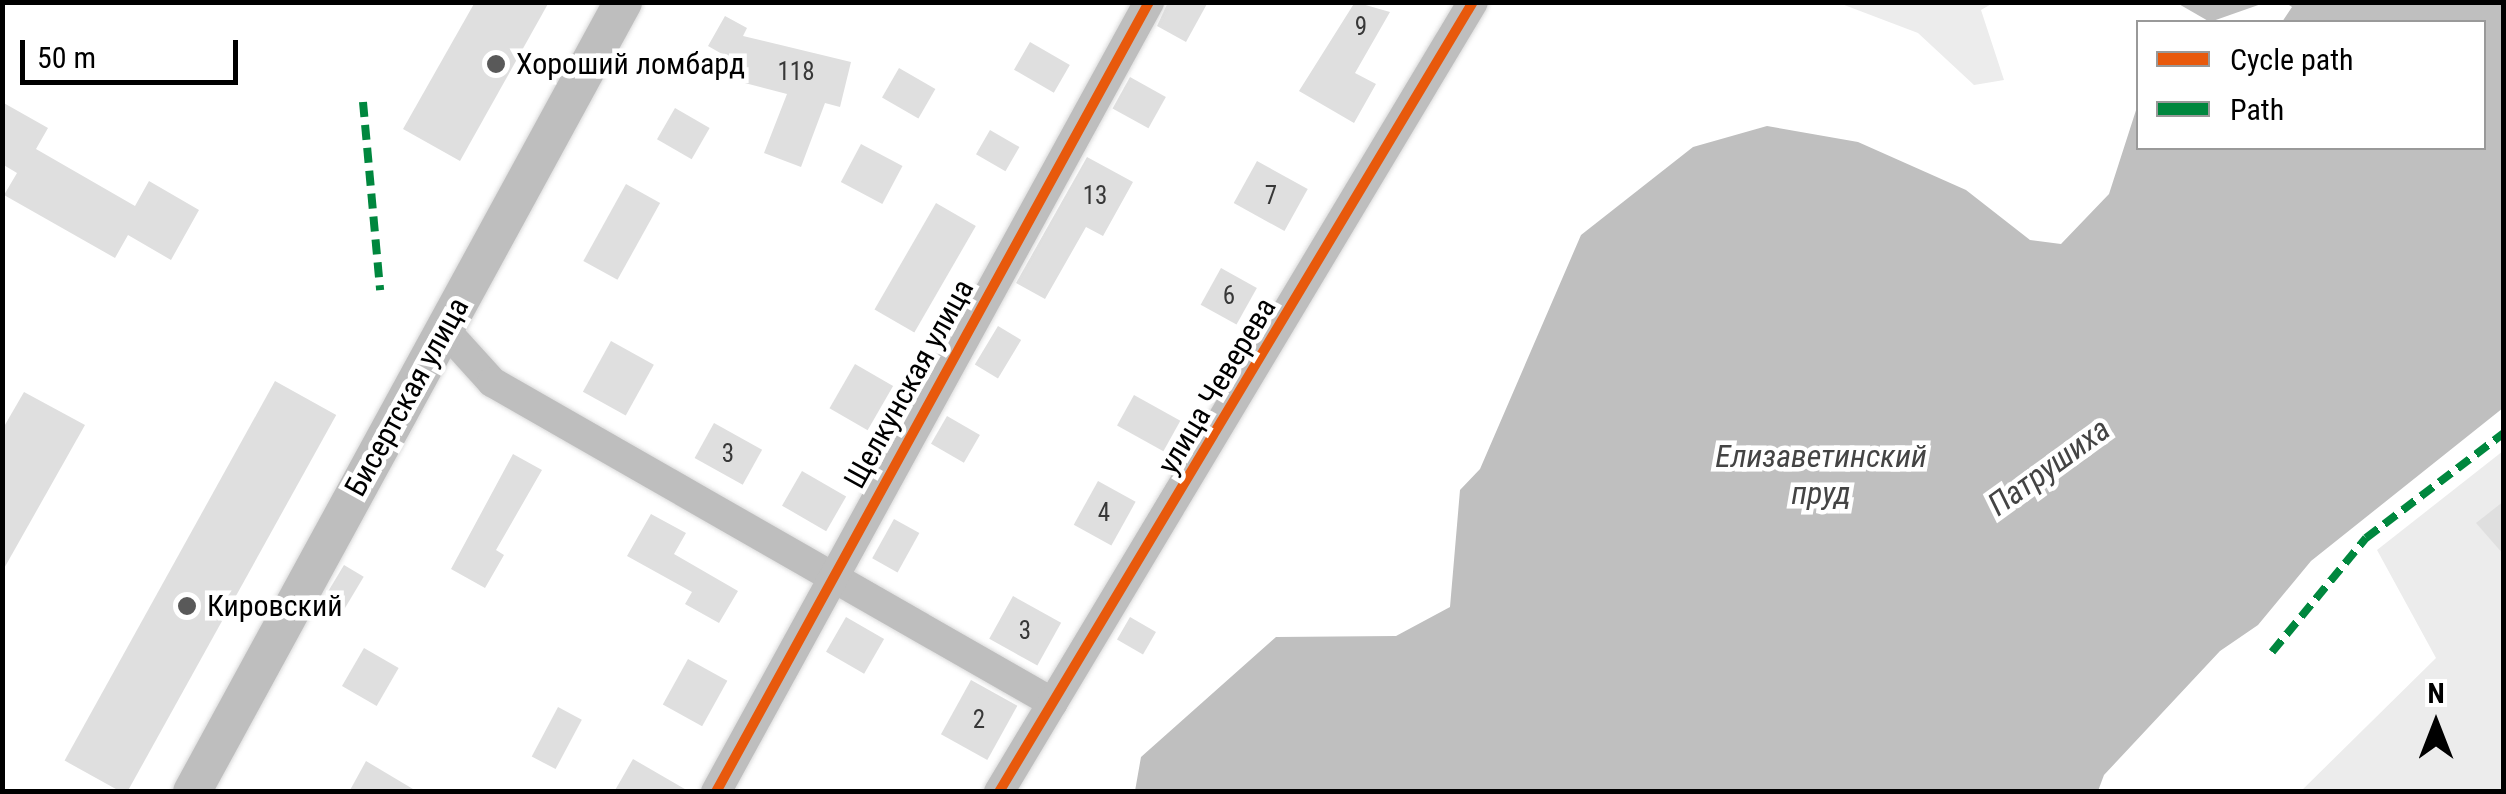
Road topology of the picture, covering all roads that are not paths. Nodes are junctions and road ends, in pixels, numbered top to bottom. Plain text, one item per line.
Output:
1 (623, 2) edge
2 (1149, 2) edge
3 (1473, 2) edge
4 (444, 329) junction
5 (832, 576) junction
6 (1053, 702) junction
7 (192, 792) edge
8 (716, 792) edge
9 (999, 792) edge

1 - 4 main road, Бисертская улица
2 - 5 street, Щелкунская улица
3 - 6 street, улица Чеверева
4 - 5 street
4 - 7 main road, Бисертская улица
5 - 6 street
5 - 8 street, Щелкунская улица
6 - 9 street, улица Чеверева

